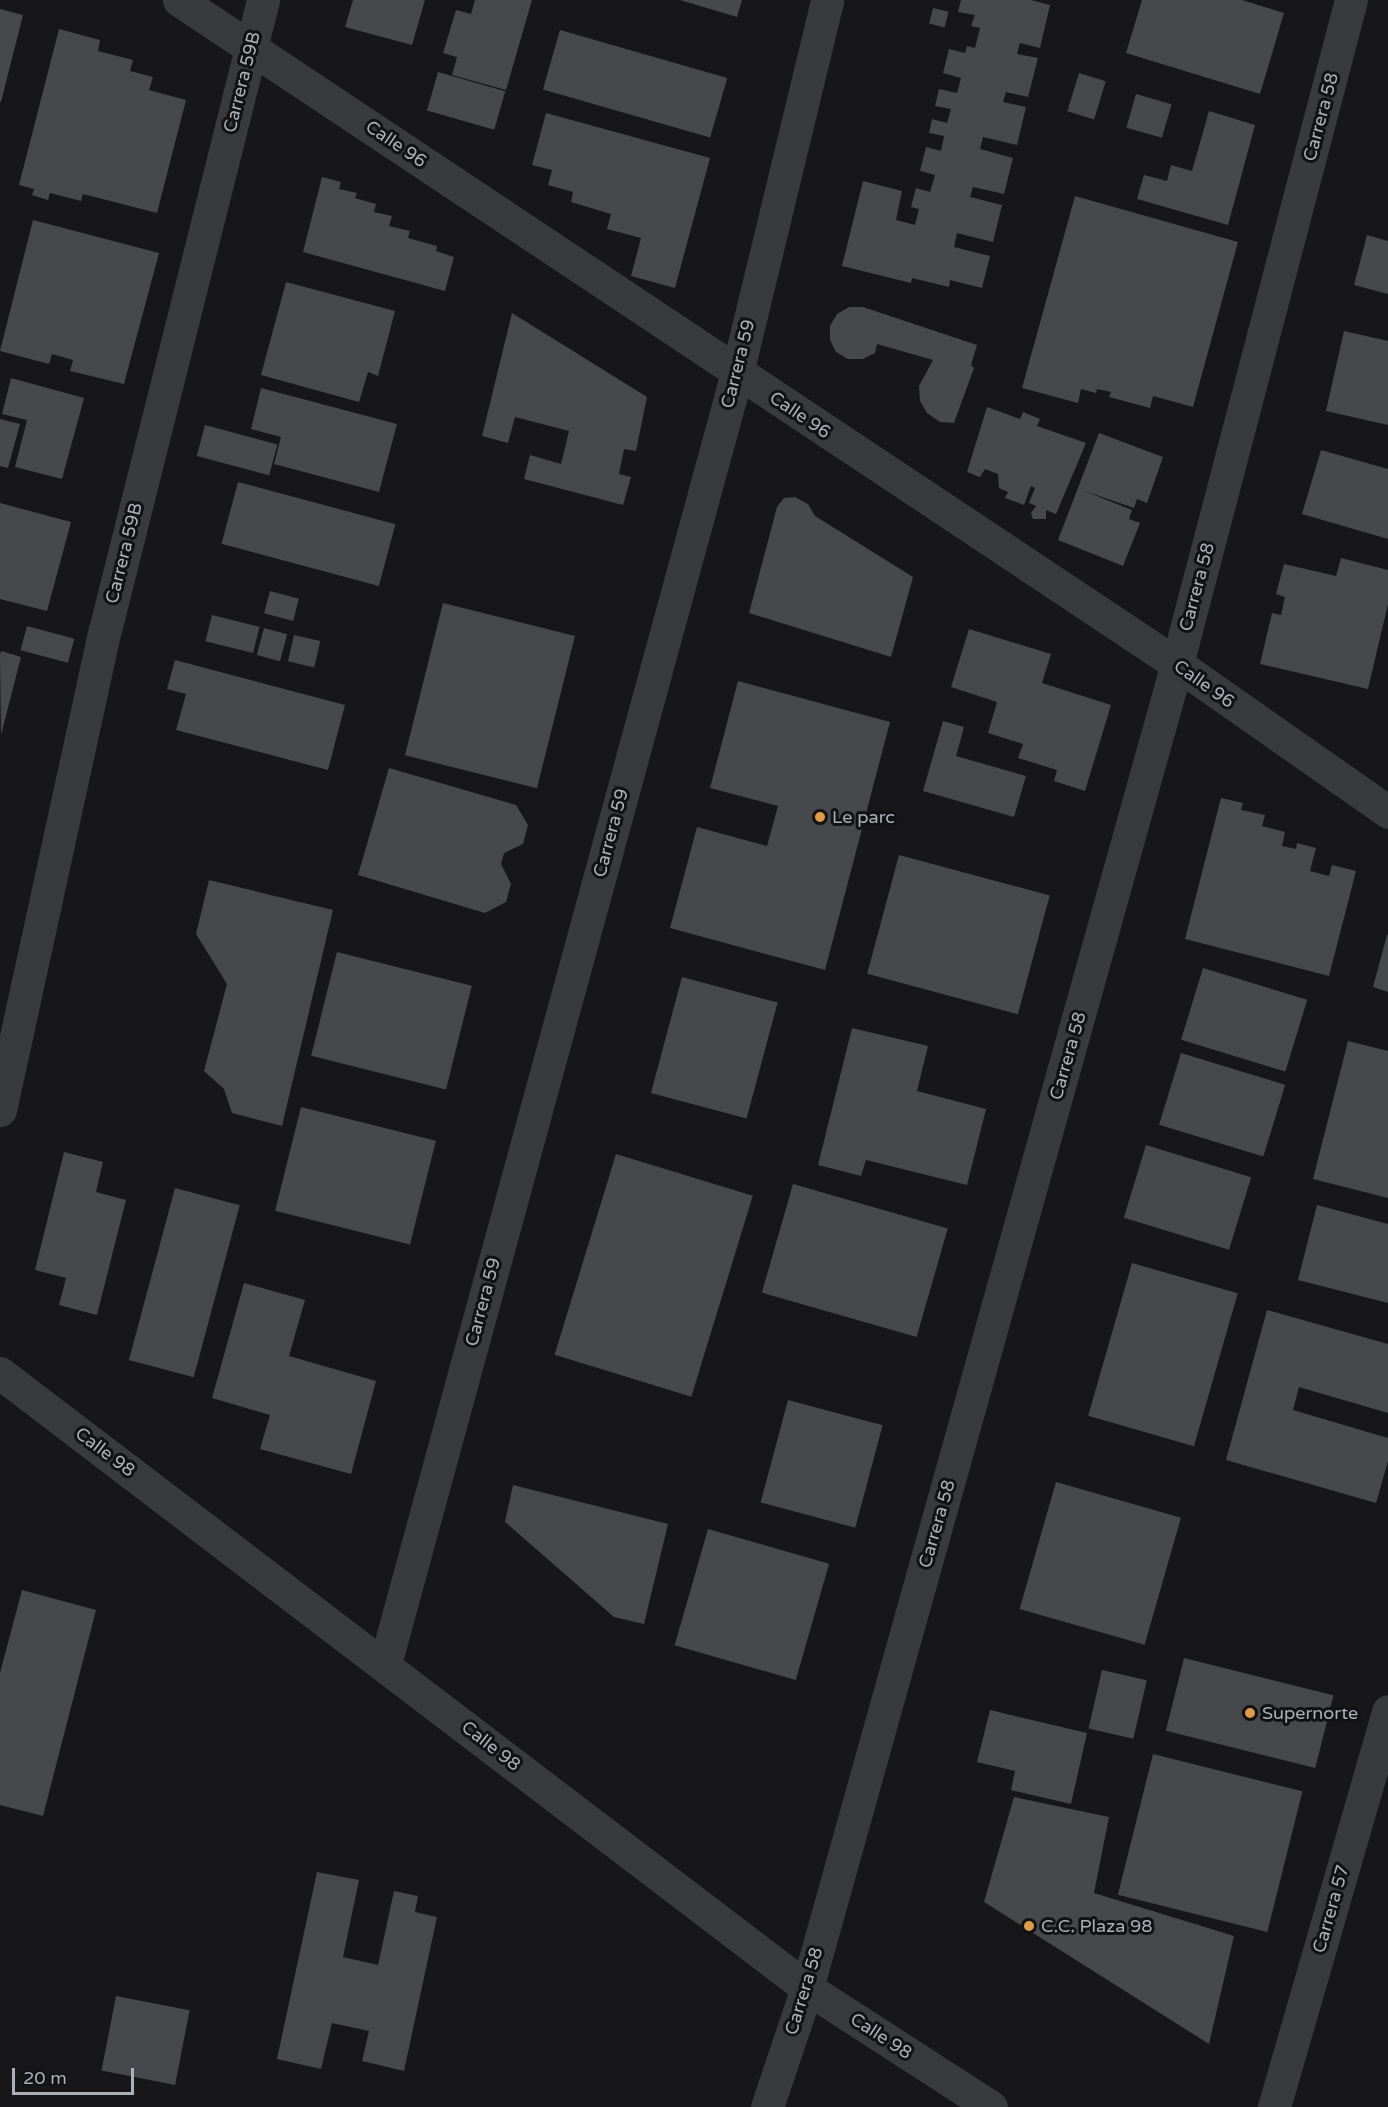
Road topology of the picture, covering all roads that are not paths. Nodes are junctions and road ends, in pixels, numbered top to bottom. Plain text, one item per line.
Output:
1 (179, 0) edge
2 (263, 0) edge
3 (827, 0) edge
4 (1351, 0) edge
5 (250, 46) junction
6 (736, 373) junction
7 (1177, 664) junction
8 (1388, 812) edge
9 (0, 1110) edge
10 (0, 1373) edge
11 (385, 1664) junction
12 (1388, 1711) edge
13 (807, 1988) junction
14 (767, 2107) edge
15 (991, 2107) edge
16 (1274, 2107) edge

1 - 5 street, Calle 96
2 - 5 street, Carrera 59B
3 - 6 street, Carrera 59
4 - 7 street, Carrera 58
5 - 6 street, Calle 96
5 - 9 street, Carrera 59B
6 - 7 street, Calle 96
6 - 11 street, Carrera 59
7 - 8 street, Calle 96
7 - 13 street, Carrera 58
10 - 11 street, Calle 98
11 - 13 street, Calle 98
12 - 16 street, Carrera 57
13 - 14 street, Carrera 58
13 - 15 street, Calle 98

